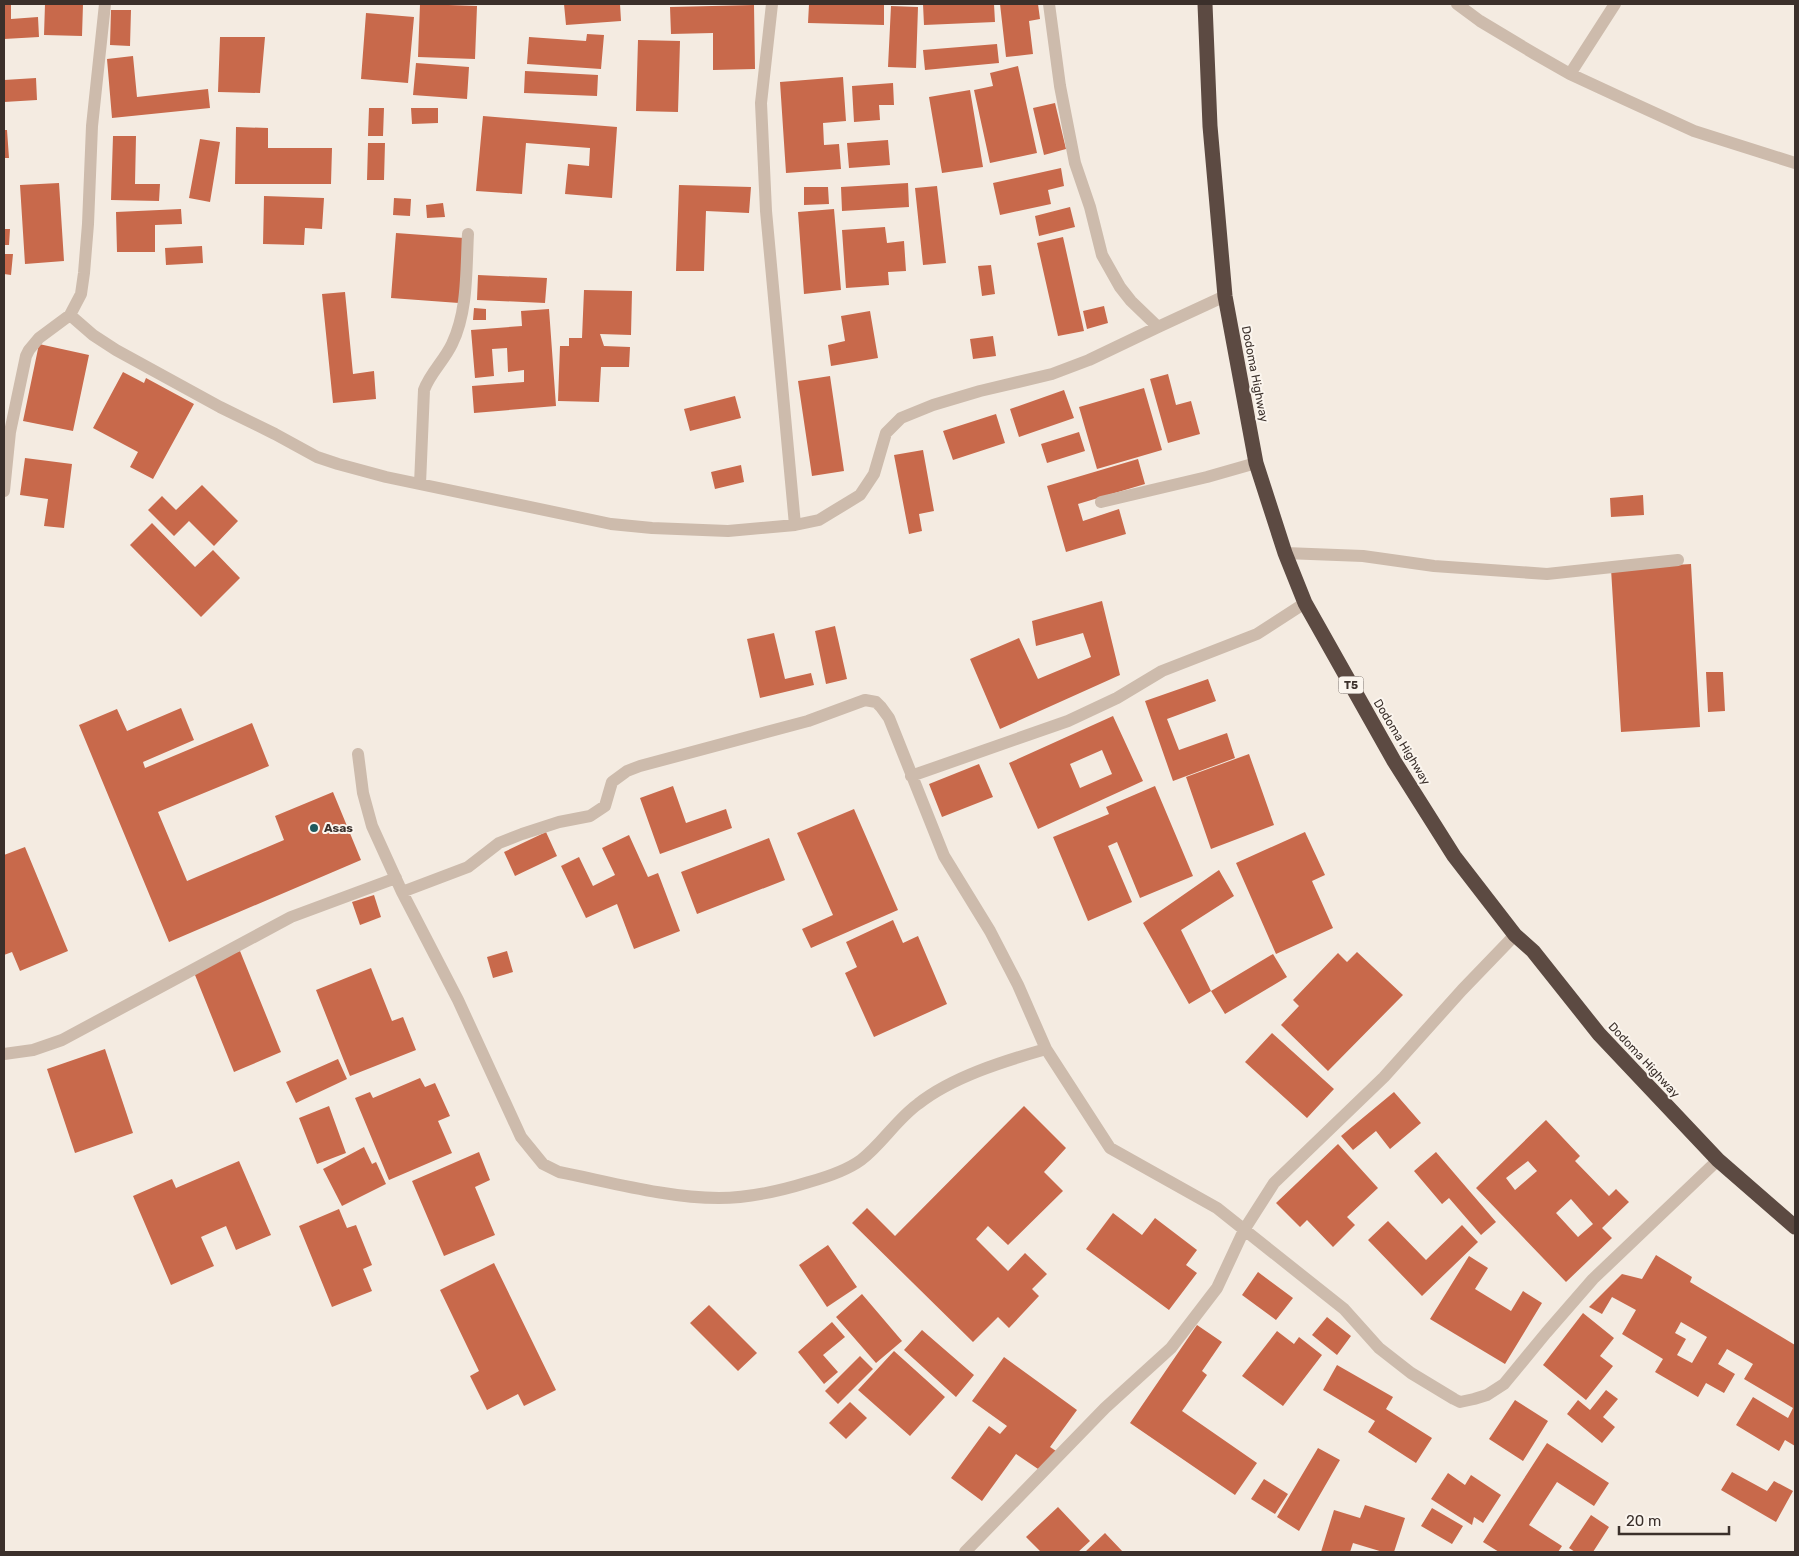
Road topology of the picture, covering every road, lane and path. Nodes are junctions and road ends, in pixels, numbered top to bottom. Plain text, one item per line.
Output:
1 (105, 4) edge
2 (772, 4) edge
3 (1049, 4) edge
4 (1206, 4) edge
5 (1457, 4) edge
6 (1615, 4) edge
7 (1570, 74) junction
8 (1795, 163) edge
9 (468, 234) dead end
10 (1225, 296) junction
11 (70, 315) junction
12 (1158, 326) junction
13 (1256, 464) junction
14 (420, 484) junction
15 (4, 491) edge
16 (1101, 502) dead end
17 (795, 525) junction
18 (1285, 553) junction
19 (1678, 560) dead end
20 (1304, 603) junction
21 (358, 754) dead end
22 (911, 776) junction
23 (396, 878) junction
24 (402, 892) junction
25 (1515, 935) junction
26 (1046, 1049) junction
27 (4, 1054) edge
28 (1718, 1160) junction
29 (1795, 1227) edge
30 (1244, 1230) junction
31 (966, 1552) edge

1 - 11 street
2 - 17 street
3 - 12 street
4 - 10 highway, Dodoma Highway / T5
5 - 7 street
6 - 7 street
7 - 8 street
9 - 14 street
10 - 12 street
10 - 13 highway, Dodoma Highway / T5
11 - 14 street
11 - 15 street
12 - 17 street
13 - 16 street
13 - 18 highway, Dodoma Highway / T5
14 - 17 street
18 - 19 street
18 - 20 highway, Dodoma Highway / T5
20 - 22 street
20 - 25 highway, Dodoma Highway / T5
21 - 23 street
22 - 24 street
22 - 26 street
23 - 24 street
23 - 27 street
24 - 26 street
25 - 28 highway, Dodoma Highway / T5
25 - 30 street
26 - 30 street
28 - 29 highway, Dodoma Highway / T5
28 - 30 street
30 - 31 street

